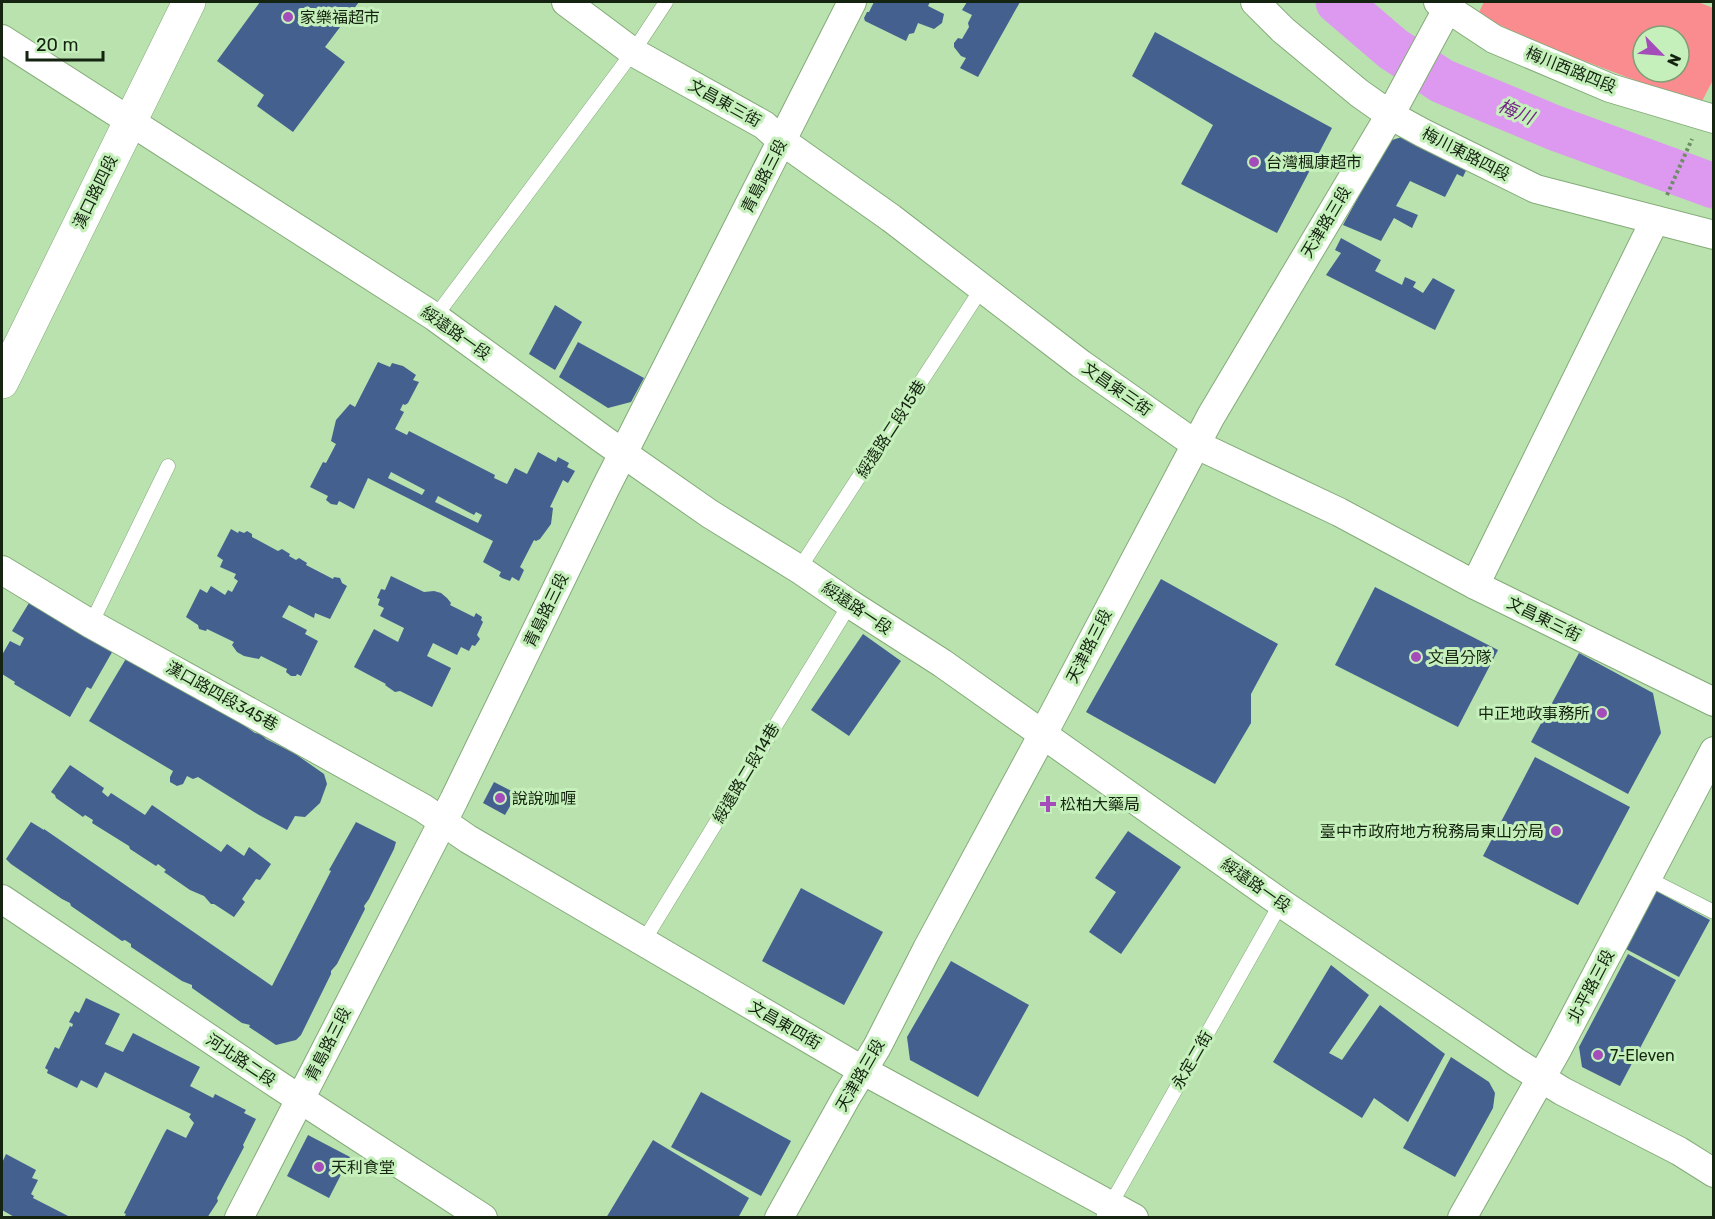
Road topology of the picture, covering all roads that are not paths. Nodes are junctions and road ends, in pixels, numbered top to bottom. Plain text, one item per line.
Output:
1 (189, 2) edge
2 (566, 2) edge
3 (666, 2) edge
4 (852, 2) edge
5 (1256, 2) edge
6 (1446, 4) edge
7 (2, 39) edge
8 (633, 52) junction
9 (1710, 110) edge
10 (1389, 115) junction
11 (129, 122) junction
12 (782, 141) junction
13 (1655, 220) junction
14 (1713, 235) edge
15 (982, 288) junction
16 (435, 316) junction
17 (2, 382) edge
18 (1196, 444) junction
19 (623, 454) junction
20 (168, 466) dead end
21 (800, 569) junction
22 (2, 570) edge
23 (1475, 585) junction
24 (850, 604) junction
25 (91, 624) junction
26 (1713, 702) edge
27 (1044, 734) junction
28 (1713, 751) edge
29 (443, 822) junction
30 (1647, 878) junction
31 (2, 899) edge
32 (1281, 903) junction
33 (1713, 912) edge
34 (643, 942) junction
35 (862, 1070) junction
36 (1542, 1078) junction
37 (301, 1098) junction
38 (1713, 1173) edge
39 (1116, 1213) edge
40 (239, 1218) edge
41 (483, 1218) edge
42 (780, 1218) edge
43 (1462, 1218) edge

1 - 11 street, 漢口路四段
2 - 8 street, 文昌東三街
3 - 8 lane
4 - 12 street, 青島路三段
5 - 10 street, 梅川東路四段
6 - 9 street, 梅川西路四段
6 - 10 street, 天津路三段
7 - 11 street, 綏遠路一段
8 - 12 street, 文昌東三街
8 - 16 lane
10 - 13 street, 梅川東路四段
10 - 18 street, 天津路三段
11 - 16 street, 綏遠路一段
11 - 17 street, 漢口路四段
12 - 15 street, 文昌東三街
12 - 19 street, 青島路三段
13 - 14 street, 梅川東路四段
13 - 23 street
15 - 18 street, 文昌東三街
15 - 21 lane, 綏遠路二段15巷
16 - 19 street, 綏遠路一段
18 - 23 street, 文昌東三街
18 - 27 street, 天津路三段
19 - 21 street, 綏遠路一段
19 - 29 street, 青島路三段
20 - 25 lane
21 - 24 street, 綏遠路一段
22 - 25 street, 漢口路四段345巷
23 - 26 street, 文昌東三街
24 - 27 street, 綏遠路一段
24 - 34 lane, 綏遠路二段14巷
25 - 29 street, 漢口路四段345巷
27 - 32 street, 綏遠路一段
27 - 35 street, 天津路三段
28 - 30 street, 北平路三段
29 - 34 street, 文昌東四街
29 - 37 street, 青島路三段
30 - 33 lane
30 - 36 street, 北平路三段
31 - 37 street, 河北路二段
32 - 36 street, 綏遠路一段
32 - 39 lane, 永定二街
34 - 35 street, 文昌東四街
35 - 39 street, 文昌東四街
35 - 42 street, 天津路三段
36 - 38 street, 綏遠路一段
36 - 43 street, 北平路三段
37 - 40 street, 青島路三段
37 - 41 street, 河北路二段

